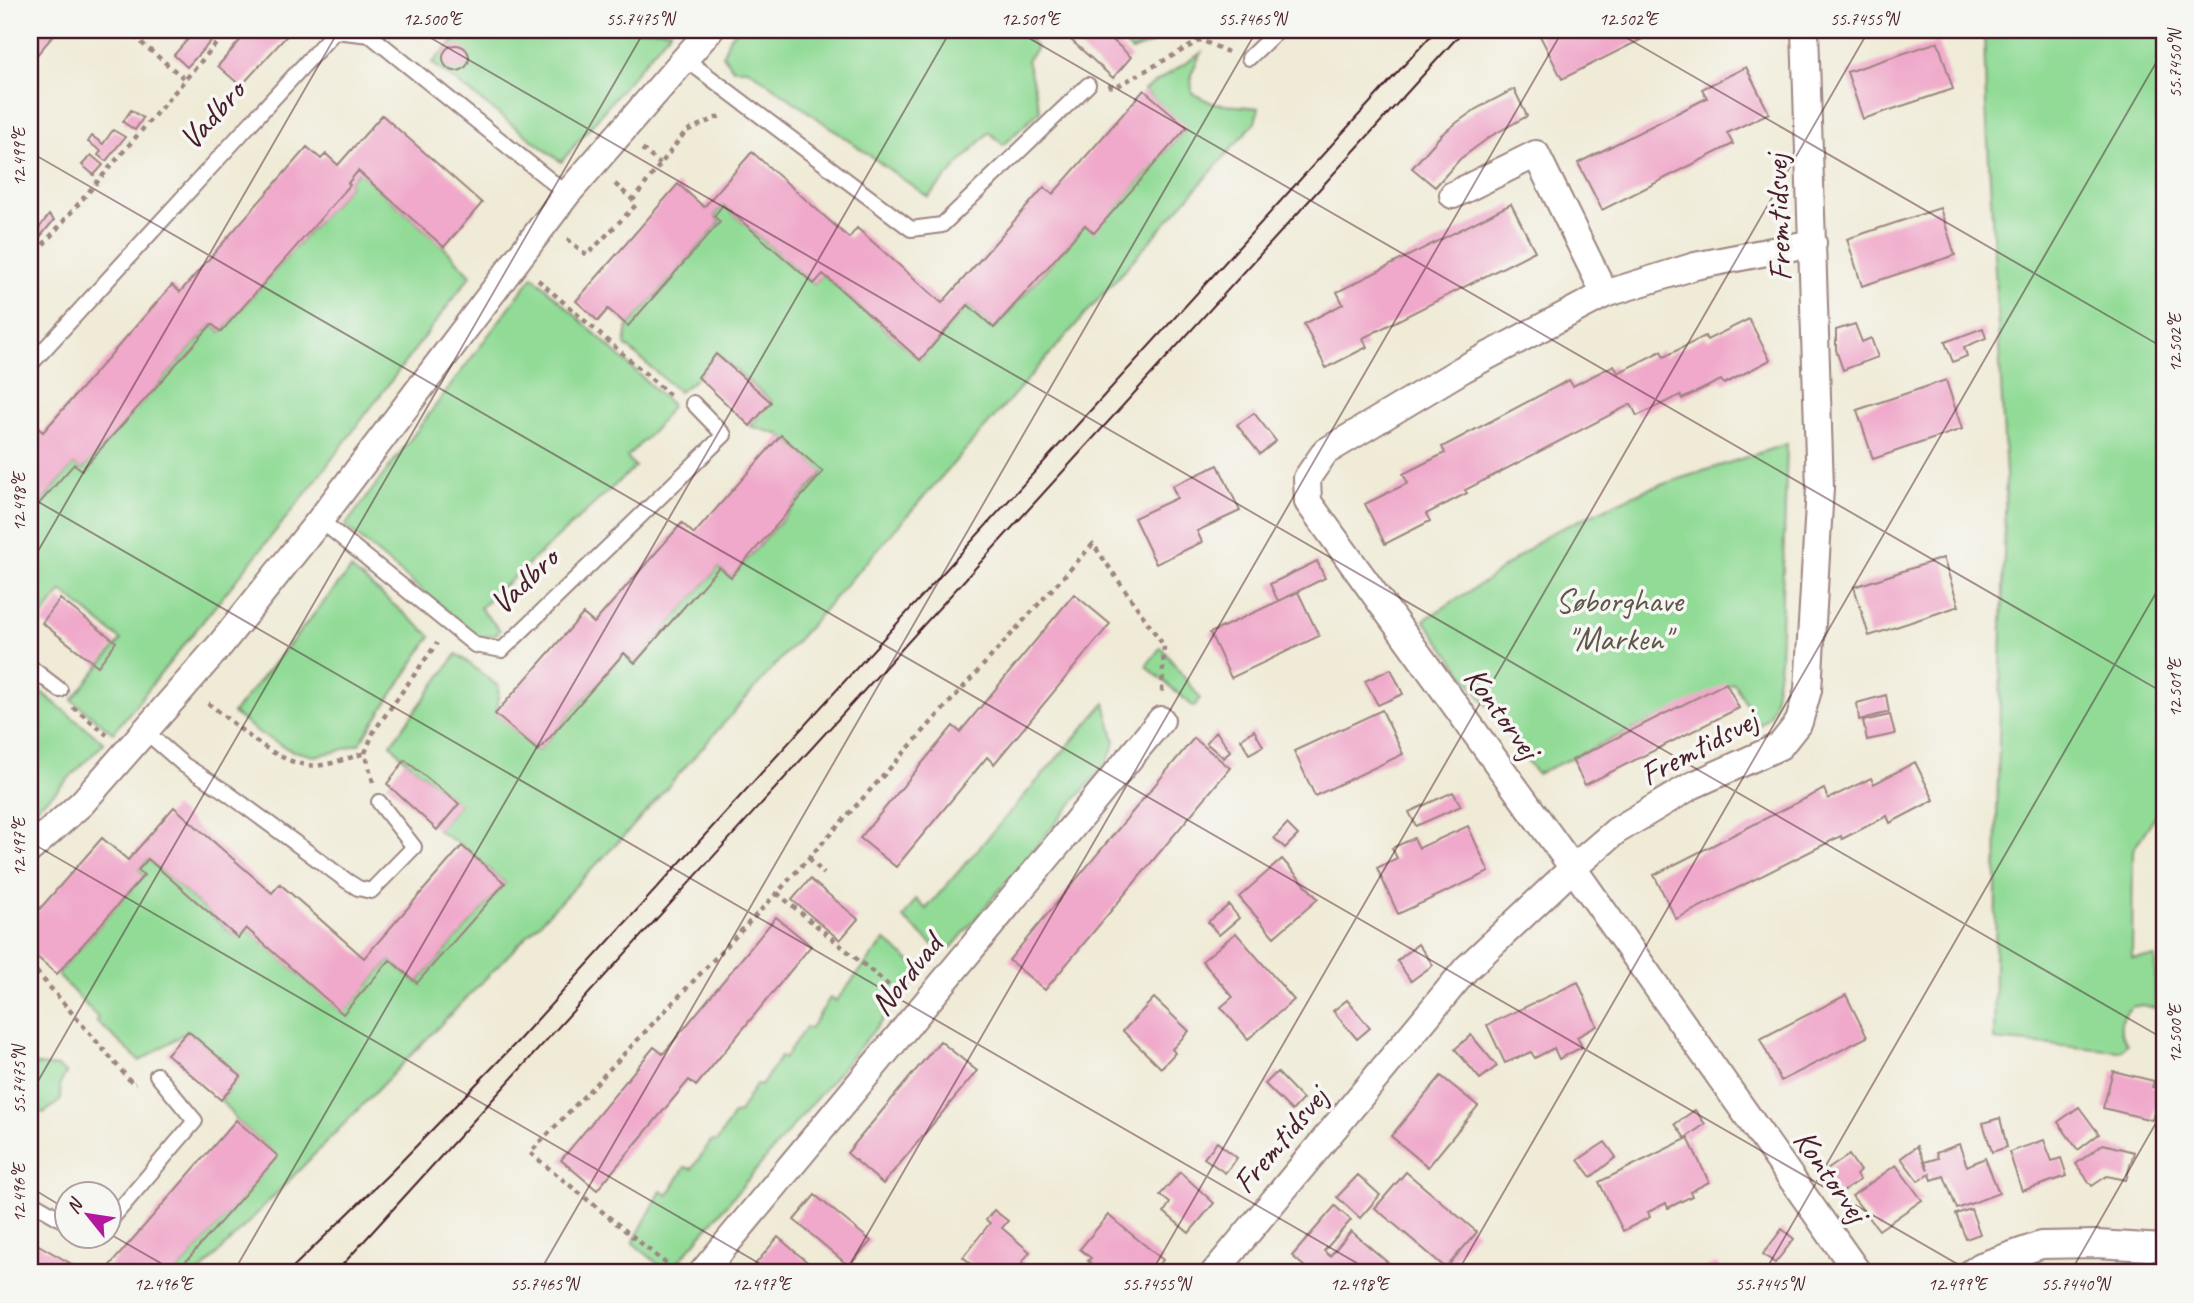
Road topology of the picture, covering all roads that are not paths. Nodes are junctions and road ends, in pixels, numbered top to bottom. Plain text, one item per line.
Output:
1 (710, 30) edge
2 (1278, 30) edge
3 (1805, 30) edge
4 (684, 58) junction
5 (1249, 58) road end
6 (1088, 85) road end
7 (567, 194) junction
8 (1453, 195) dead end
9 (1813, 243) junction
10 (1605, 294) junction
11 (30, 365) edge
12 (693, 402) road end
13 (320, 520) junction
14 (30, 667) edge
15 (60, 690) road end
16 (1161, 720) road end
17 (145, 731) junction
18 (379, 802) road end
19 (30, 849) edge
20 (1573, 868) junction
21 (157, 1075) road end
22 (30, 1201) edge
23 (122, 1207) edge
24 (52, 1214) edge
25 (2164, 1248) edge
26 (702, 1273) edge
27 (1214, 1273) edge
28 (1858, 1273) edge
29 (1970, 1273) edge

1 - 4 street
2 - 5 lane
3 - 9 street, Fremtidsvej
4 - 6 lane
4 - 7 street
7 - 11 lane, Vadbro
7 - 13 street
8 - 10 street
9 - 10 street, Kontorvej
9 - 20 street, Fremtidsvej
10 - 20 street, Kontorvej
12 - 13 lane, Vadbro
13 - 17 street
14 - 15 lane
16 - 26 street, Nordvad
17 - 18 lane
17 - 19 street
20 - 27 street, Fremtidsvej
20 - 28 street, Kontorvej
21 - 23 lane
22 - 24 lane
25 - 29 street

